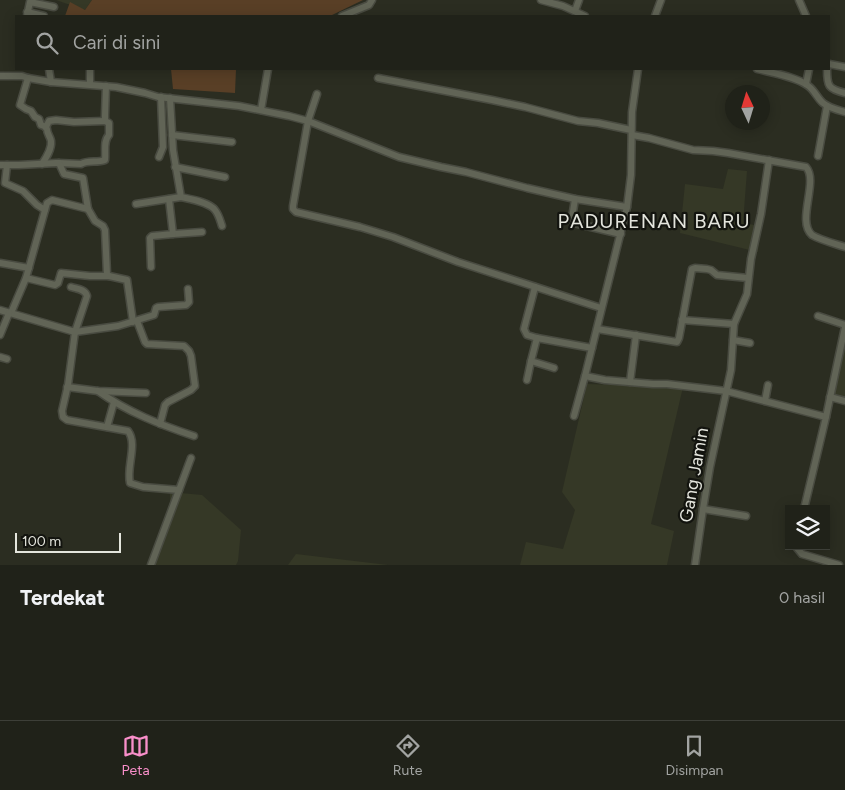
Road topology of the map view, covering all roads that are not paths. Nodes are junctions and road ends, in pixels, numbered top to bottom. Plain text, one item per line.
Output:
1 (372, 0) edge
2 (540, 0) edge
3 (579, 0) edge
4 (661, 0) edge
5 (799, 0) edge
6 (30, 1) edge
7 (54, 8) dead end
8 (575, 11) junction
9 (27, 14) edge
10 (344, 15) edge
11 (583, 15) edge
12 (656, 15) edge
13 (806, 15) edge
14 (830, 64) edge
15 (845, 67) edge
16 (49, 70) edge
17 (90, 70) edge
18 (268, 70) edge
19 (638, 70) edge
20 (762, 70) edge
21 (809, 70) edge
22 (827, 70) edge
23 (24, 74) edge
24 (0, 76) edge
25 (378, 78) dead end
26 (51, 82) junction
27 (90, 84) junction
28 (806, 84) junction
29 (106, 86) junction
30 (317, 94) dead end
31 (845, 94) edge
32 (161, 97) junction
33 (170, 98) junction
34 (826, 106) junction
35 (261, 110) junction
36 (845, 112) edge
37 (105, 121) junction
38 (308, 121) junction
39 (46, 127) junction
40 (632, 132) junction
41 (172, 135) junction
42 (232, 142) dead end
43 (818, 156) dead end
44 (159, 157) dead end
45 (769, 160) junction
46 (59, 163) junction
47 (42, 164) junction
48 (4, 165) edge
49 (175, 167) junction
50 (225, 177) dead end
51 (181, 197) junction
52 (575, 198) junction
53 (169, 199) junction
54 (136, 204) dead end
55 (627, 207) junction
56 (88, 208) junction
57 (45, 210) junction
58 (222, 226) dead end
59 (202, 232) dead end
60 (173, 234) junction
61 (621, 234) junction
62 (845, 247) edge
63 (0, 263) edge
64 (151, 267) dead end
65 (29, 268) junction
66 (109, 276) junction
67 (26, 278) junction
68 (748, 278) junction
69 (71, 287) dead end
70 (535, 287) junction
71 (188, 289) dead end
72 (601, 308) junction
73 (0, 310) edge
74 (10, 313) junction
75 (818, 316) dead end
76 (682, 320) junction
77 (135, 321) junction
78 (734, 324) junction
79 (845, 326) edge
80 (597, 328) junction
81 (75, 332) junction
82 (0, 335) edge
83 (636, 335) junction
84 (537, 338) junction
85 (844, 338) edge
86 (733, 340) junction
87 (750, 343) dead end
88 (592, 348) junction
89 (531, 361) junction
90 (554, 368) dead end
91 (585, 376) junction
92 (527, 380) dead end
93 (630, 382) junction
94 (768, 385) dead end
95 (67, 387) junction
96 (98, 391) junction
97 (726, 391) junction
98 (146, 393) dead end
99 (830, 397) junction
100 (765, 401) junction
101 (845, 401) edge
102 (114, 402) junction
103 (574, 416) dead end
104 (826, 417) junction
105 (160, 424) junction
106 (107, 427) junction
107 (194, 436) dead end
108 (191, 458) dead end
109 (179, 490) junction
110 (805, 505) edge
111 (702, 509) junction
112 (746, 516) dead end
113 (799, 550) edge
114 (151, 565) edge
115 (695, 565) edge
116 (839, 565) edge

1 - 10 street
2 - 8 street
3 - 8 street
4 - 12 street
5 - 13 street
6 - 7 street
6 - 9 street
8 - 11 street
14 - 15 street
16 - 26 street
17 - 27 street
18 - 35 street
19 - 40 street
20 - 28 street
21 - 28 street
22 - 31 street
23 - 24 street
23 - 26 street
23 - 39 street
25 - 40 street
26 - 27 street
27 - 29 street
28 - 34 street
29 - 32 street
29 - 37 street
30 - 38 street
32 - 33 street
32 - 44 street
33 - 35 street
33 - 41 street
34 - 36 street
34 - 43 street
35 - 38 street
37 - 39 street
37 - 46 street
38 - 52 street
38 - 70 street
39 - 47 street
40 - 45 street
40 - 55 street
41 - 42 street
41 - 49 street
45 - 62 street
45 - 68 street, Gang Jamin
46 - 47 street
46 - 56 street
47 - 48 street
48 - 57 street
49 - 50 street
49 - 51 street
51 - 53 street
51 - 58 street
52 - 55 street
52 - 61 street
53 - 54 street
53 - 60 street
55 - 61 street
56 - 57 street
56 - 66 street
57 - 65 street
59 - 60 street
60 - 64 street
61 - 72 street
63 - 65 street
65 - 67 street
66 - 67 street
66 - 77 street
67 - 74 street
68 - 76 street
68 - 78 street, Gang Jamin
69 - 81 street
70 - 72 street
70 - 84 street
71 - 77 street
72 - 80 street
73 - 74 street
74 - 81 street
74 - 82 street
75 - 79 street
76 - 78 street
76 - 83 street
77 - 81 street
77 - 105 street
78 - 86 street, Gang Jamin
79 - 85 street
80 - 83 street
80 - 88 street
81 - 95 street
83 - 93 street
84 - 88 street
84 - 89 street
85 - 99 street
86 - 87 street
86 - 97 street, Gang Jamin
88 - 91 street
89 - 90 street
89 - 92 street
91 - 93 street
91 - 103 street
93 - 97 street
94 - 100 street
95 - 96 street
95 - 106 street
96 - 98 street
96 - 102 street
97 - 100 street
97 - 111 street, Gang Jamin
99 - 101 street
99 - 104 street
100 - 104 street
102 - 105 street
102 - 106 street
104 - 110 street
105 - 107 street
106 - 109 street
108 - 109 street
109 - 114 street
111 - 112 street
111 - 115 street, Gang Jamin
113 - 116 street

